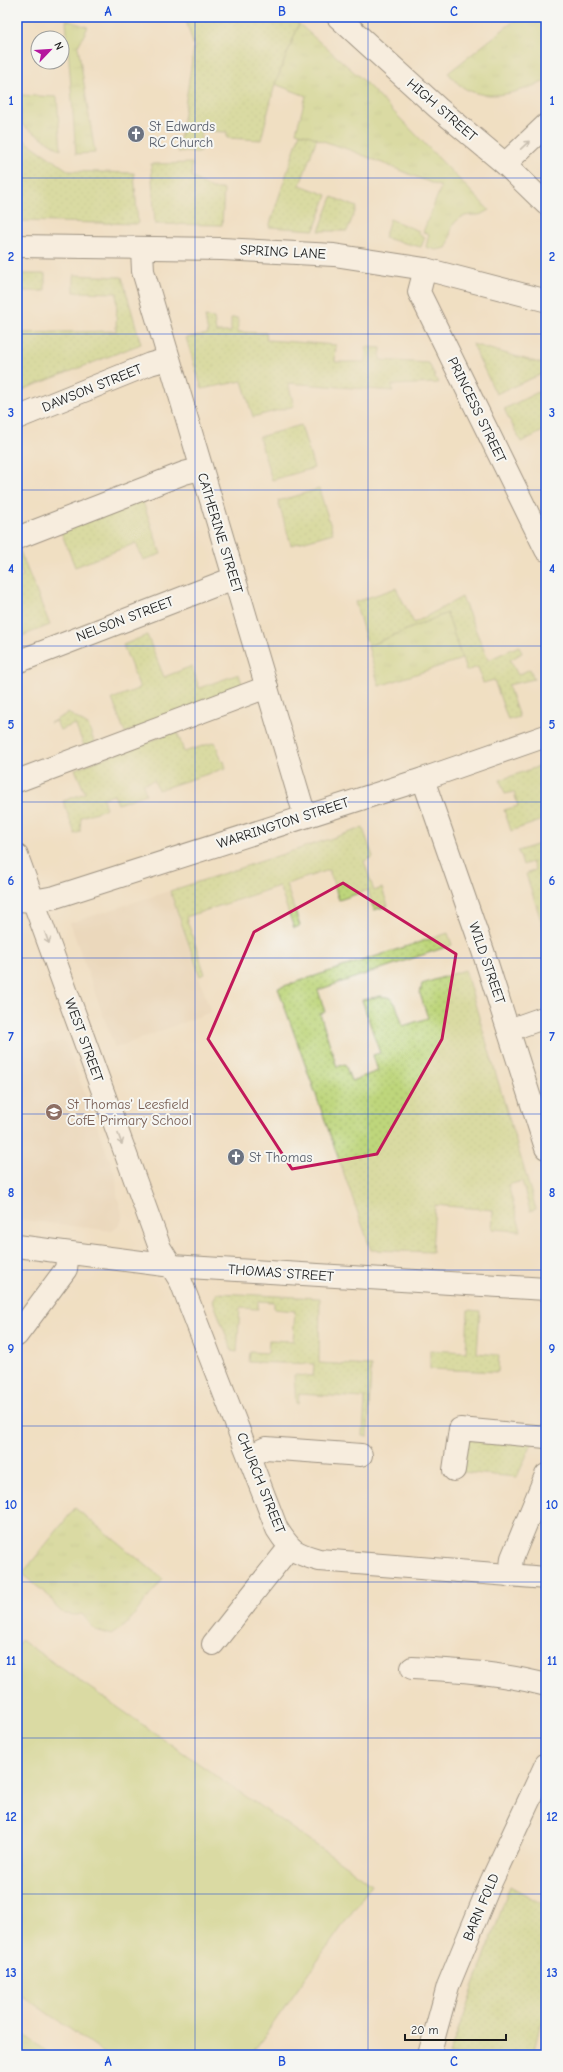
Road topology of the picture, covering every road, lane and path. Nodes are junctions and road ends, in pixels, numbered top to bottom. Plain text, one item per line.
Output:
1 (338, 17) edge
2 (546, 125) edge
3 (505, 164) junction
4 (545, 201) edge
5 (17, 246) edge
6 (142, 249) junction
7 (425, 269) junction
8 (544, 300) dead end
9 (168, 359) junction
10 (17, 418) edge
11 (200, 469) junction
12 (17, 538) edge
13 (546, 550) edge
14 (234, 578) junction
15 (17, 662) edge
16 (266, 687) junction
17 (546, 736) edge
18 (423, 780) junction
19 (17, 781) edge
20 (305, 816) junction
21 (17, 856) edge
22 (25, 900) edge
23 (546, 1017) edge
24 (509, 1030) junction
25 (546, 1148) edge
26 (17, 1246) edge
27 (68, 1253) junction
28 (172, 1266) junction
29 (546, 1289) edge
30 (17, 1335) edge
31 (546, 1437) edge
32 (361, 1455) dead end
33 (249, 1456) junction
34 (454, 1470) dead end
35 (546, 1475) edge
36 (289, 1548) junction
37 (510, 1576) junction
38 (546, 1578) edge
39 (213, 1644) dead end
40 (412, 1668) dead end
41 (546, 1685) edge
42 (546, 1764) edge
43 (429, 2055) edge

1 - 3 street, HIGH STREET
3 -> 2 street
3 - 4 street, HIGH STREET
5 - 6 street, SPRING LANE
6 - 7 street, SPRING LANE
6 - 9 street, CATHERINE STREET
7 - 8 street, SPRING LANE
7 - 13 street, PRINCESS STREET
9 - 10 street, DAWSON STREET
9 - 11 street, CATHERINE STREET
11 - 12 street
11 - 14 street, CATHERINE STREET
14 - 15 street, NELSON STREET
14 - 16 street, CATHERINE STREET
16 - 19 street
16 - 20 street, CATHERINE STREET
17 - 18 street, WARRINGTON STREET
18 - 20 street, WARRINGTON STREET
18 - 24 street, WILD STREET
20 - 22 street, WARRINGTON STREET
21 - 22 street, WEST STREET
22 -> 28 street, WEST STREET
23 - 24 street
24 - 25 street, WILD STREET
26 - 27 street, THOMAS STREET
27 - 28 street, THOMAS STREET
27 - 30 street
28 - 29 street, THOMAS STREET
28 - 33 street, CHURCH STREET
31 - 34 street
32 - 33 street
33 - 36 street, CHURCH STREET
35 - 37 street
36 - 37 street, CHURCH STREET
36 - 39 street
37 - 38 street, CHURCH STREET
40 - 41 street
42 - 43 street, BARN FOLD

